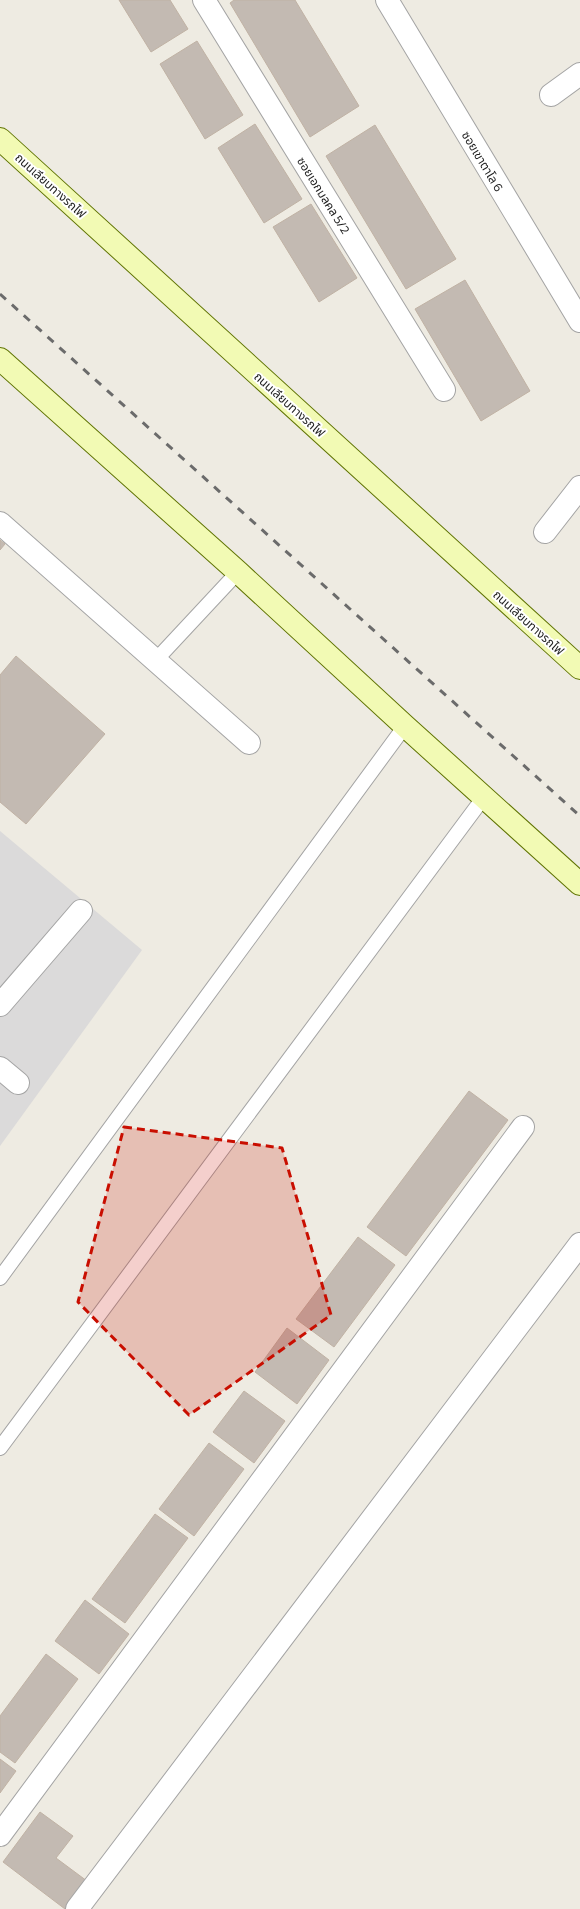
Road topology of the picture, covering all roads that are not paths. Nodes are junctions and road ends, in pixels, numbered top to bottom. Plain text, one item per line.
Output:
1 (204, 0) edge
2 (387, 0) edge
3 (580, 74) edge
4 (552, 95) dead end
5 (0, 139) edge
6 (580, 321) edge
7 (0, 359) edge
8 (444, 390) dead end
9 (580, 487) edge
10 (0, 523) edge
11 (545, 532) dead end
12 (238, 572) junction
13 (155, 661) junction
14 (580, 668) edge
15 (405, 726) junction
16 (249, 743) dead end
17 (484, 798) junction
18 (580, 884) edge
19 (81, 911) dead end
20 (0, 1004) edge
21 (0, 1068) edge
22 (18, 1083) dead end
23 (523, 1127) dead end
24 (580, 1244) edge
25 (0, 1278) edge
26 (0, 1448) edge
27 (0, 1835) edge
28 (76, 1909) edge

1 - 8 street, ซอยเอกมลคล 5/2
2 - 6 street, ซอยเขาตาโล 6
3 - 4 street
5 - 14 street, ถนนเลียบทางรถไฟ
7 - 12 street
9 - 11 street
10 - 13 street
12 - 13 lane
12 - 15 street
13 - 16 street
15 - 17 street
15 - 25 lane
17 - 18 street
17 - 26 lane
19 - 20 street
21 - 22 street
23 - 27 street
24 - 28 street

